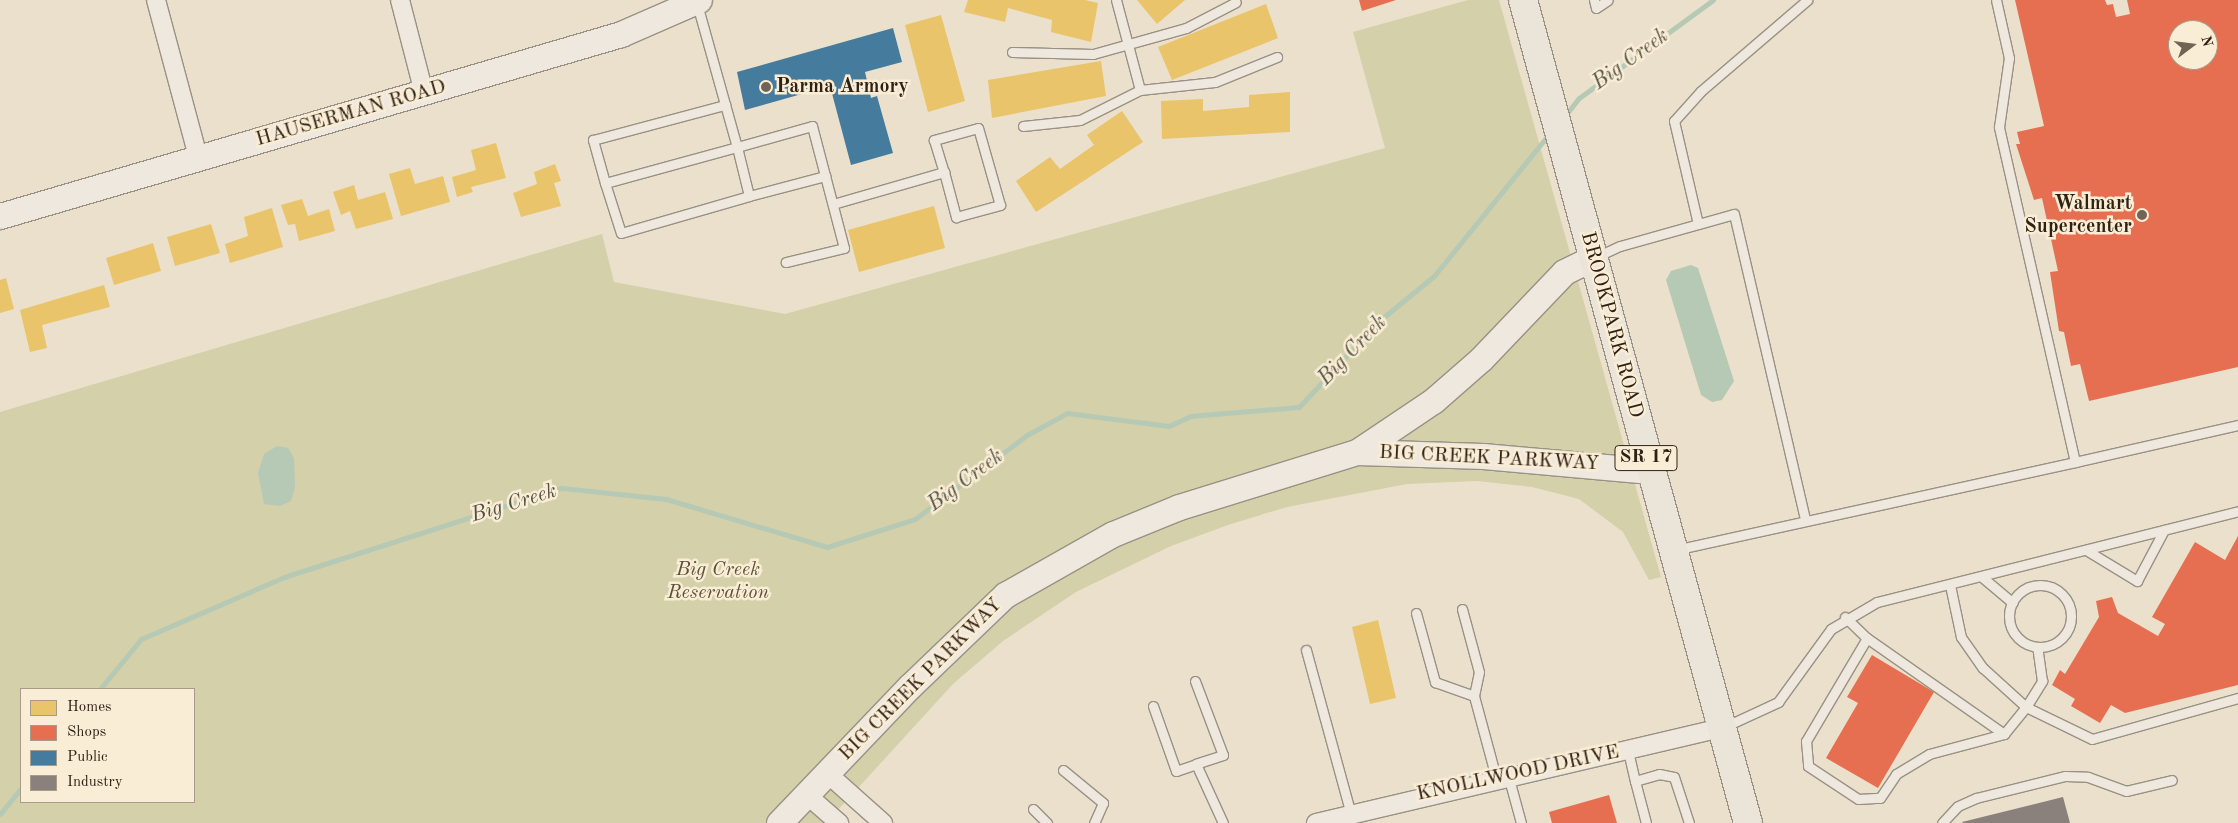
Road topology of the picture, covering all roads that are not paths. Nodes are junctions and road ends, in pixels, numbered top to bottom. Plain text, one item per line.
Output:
1 (156, 0) edge
2 (400, 0) edge
3 (698, 0) edge
4 (1116, 0) edge
5 (1523, 0) edge
6 (1594, 0) edge
7 (1608, 0) edge
8 (1807, 0) edge
9 (1996, 0) edge
10 (1236, 2) dead end
11 (1128, 45) junction
12 (1012, 52) dead end
13 (1277, 57) dead end
14 (1140, 90) junction
15 (424, 94) junction
16 (725, 105) junction
17 (1022, 126) dead end
18 (737, 147) junction
19 (198, 157) junction
20 (944, 172) junction
21 (825, 176) junction
22 (605, 183) junction
23 (749, 196) junction
24 (833, 204) junction
25 (0, 216) edge
26 (1698, 224) junction
27 (1593, 258) junction
28 (786, 262) dead end
29 (2238, 424) edge
30 (1357, 452) junction
31 (2075, 462) junction
32 (1650, 471) junction
33 (2238, 511) edge
34 (1805, 519) junction
35 (2164, 530) junction
36 (2086, 550) junction
37 (1671, 551) junction
38 (1982, 576) junction
39 (1950, 585) junction
40 (2013, 603) junction
41 (1462, 609) dead end
42 (1416, 613) dead end
43 (1845, 617) junction
44 (1867, 638) junction
45 (2036, 647) junction
46 (1306, 650) dead end
47 (1195, 681) dead end
48 (1474, 696) junction
49 (2238, 698) edge
50 (1153, 706) dead end
51 (2026, 708) junction
52 (1721, 728) junction
53 (2004, 734) junction
54 (1628, 751) junction
55 (1196, 764) junction
56 (1063, 770) dead end
57 (828, 774) junction
58 (1503, 780) junction
59 (2172, 780) dead end
60 (1636, 781) junction
61 (807, 795) junction
62 (1033, 809) dead end
63 (1351, 814) junction
64 (780, 823) edge
65 (839, 823) edge
66 (883, 823) edge
67 (1047, 823) edge
68 (1094, 823) edge
69 (1223, 823) edge
70 (1316, 823) edge
71 (1520, 823) edge
72 (1646, 823) edge
73 (1689, 823) edge
74 (1748, 823) edge
75 (1942, 823) edge

1 - 19 street
2 - 15 street
3 - 15 street, HAUSERMAN ROAD
3 - 16 lane
4 - 11 lane
5 - 27 main road, BROOKPARK ROAD / SR 17
6 - 7 lane
8 - 26 lane
9 - 31 lane
10 - 11 lane
11 - 12 lane
11 - 14 lane
13 - 14 lane
14 - 17 lane
15 - 19 street, HAUSERMAN ROAD
16 - 18 lane
16 - 22 lane
18 - 21 lane
18 - 22 lane
18 - 23 lane
19 - 25 street, HAUSERMAN ROAD
20 - 20 lane
20 - 24 lane
21 - 23 lane
21 - 24 lane
22 - 23 lane
24 - 28 lane
26 - 27 lane
26 - 34 lane
27 - 30 street, BIG CREEK PARKWAY
27 - 32 main road, BROOKPARK ROAD / SR 17
29 - 31 lane
30 - 32 street, BIG CREEK PARKWAY
30 - 57 street, BIG CREEK PARKWAY
31 - 34 lane
32 - 37 main road, BROOKPARK ROAD / SR 17
33 - 35 lane
34 - 37 lane
35 - 36 lane
35 - 36 lane
36 - 38 lane
37 - 52 main road, BROOKPARK ROAD / SR 17
38 - 39 lane
38 - 40 lane
39 - 43 lane
39 - 51 lane
40 - 45 lane
40 - 45 lane
41 - 48 lane
42 - 48 lane
43 - 44 lane
43 - 52 lane
44 - 53 lane
44 - 53 lane
45 - 51 lane
46 - 63 lane
47 - 55 lane
48 - 58 lane
49 - 51 lane
50 - 55 lane
51 - 53 lane
52 - 54 street, KNOLLWOOD DRIVE
52 - 74 main road, BROOKPARK ROAD / SR 17
54 - 58 street, KNOLLWOOD DRIVE
54 - 60 lane
55 - 69 lane
56 - 68 lane
57 - 61 street, BIG CREEK PARKWAY
57 - 66 street
58 - 63 street, KNOLLWOOD DRIVE
58 - 71 lane
59 - 75 lane
60 - 72 lane
60 - 73 lane
61 - 64 street, BIG CREEK PARKWAY
61 - 65 street
62 - 67 lane
63 - 70 street, KNOLLWOOD DRIVE

